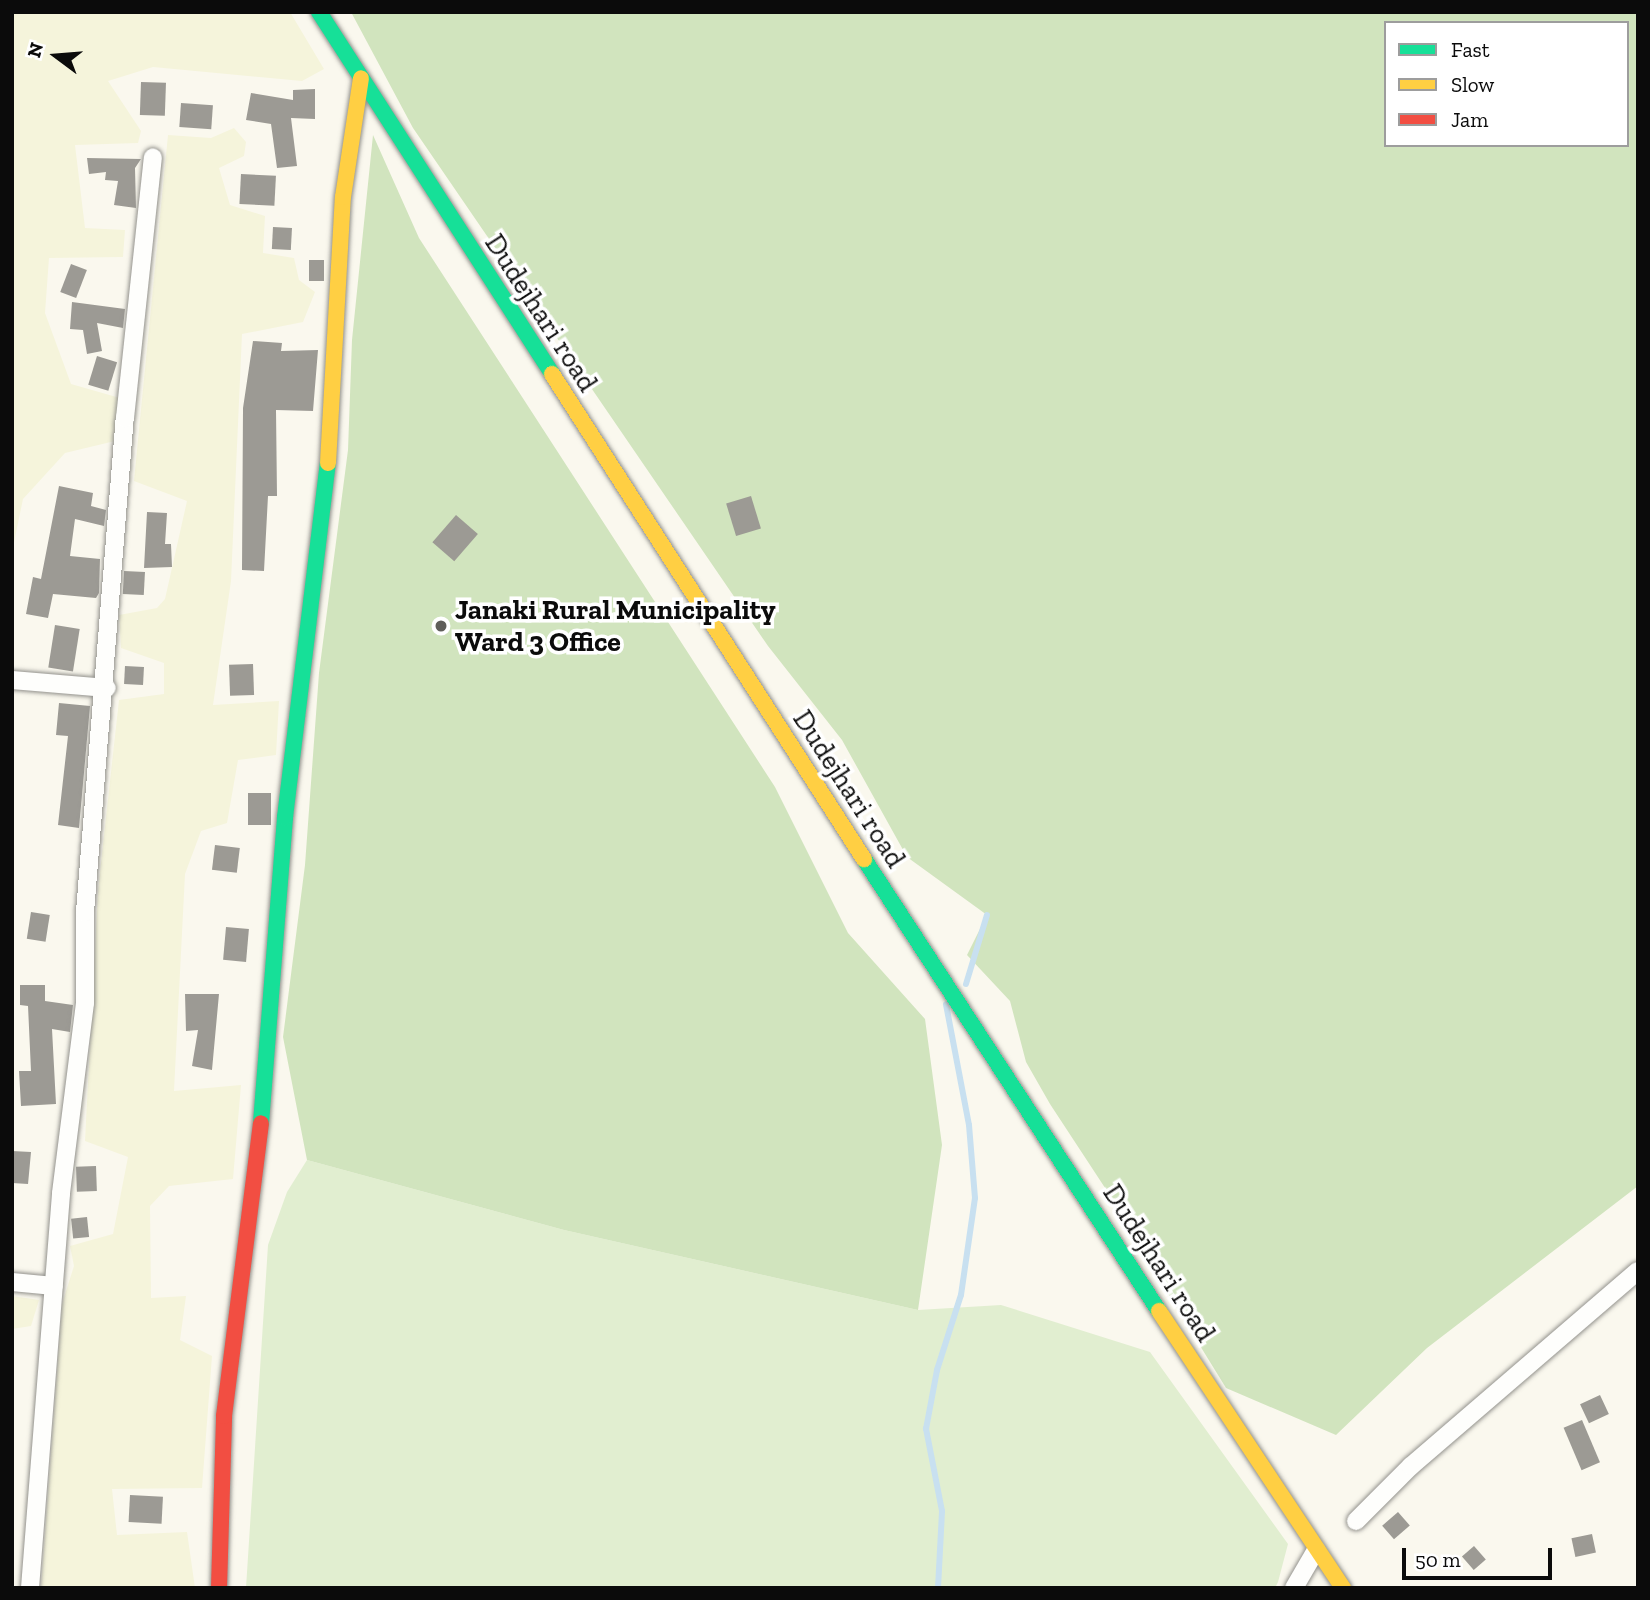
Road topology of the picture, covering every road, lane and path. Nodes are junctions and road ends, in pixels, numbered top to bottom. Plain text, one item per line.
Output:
1 (319, 12) edge
2 (361, 78) junction
3 (153, 158) dead end
4 (12, 680) edge
5 (107, 688) junction
6 (1638, 1271) edge
7 (12, 1282) edge
8 (54, 1286) junction
9 (1356, 1521) dead end
10 (1316, 1550) junction
11 (30, 1588) edge
12 (219, 1588) edge
13 (1294, 1588) edge
14 (1343, 1588) edge

1 - 2 street, Dudejhari road
2 - 10 street, Dudejhari road
2 - 12 street
3 - 5 street
4 - 5 street
5 - 8 street
6 - 9 street
7 - 8 street
8 - 11 street
10 - 13 street
10 - 14 street, Dudejhari road

